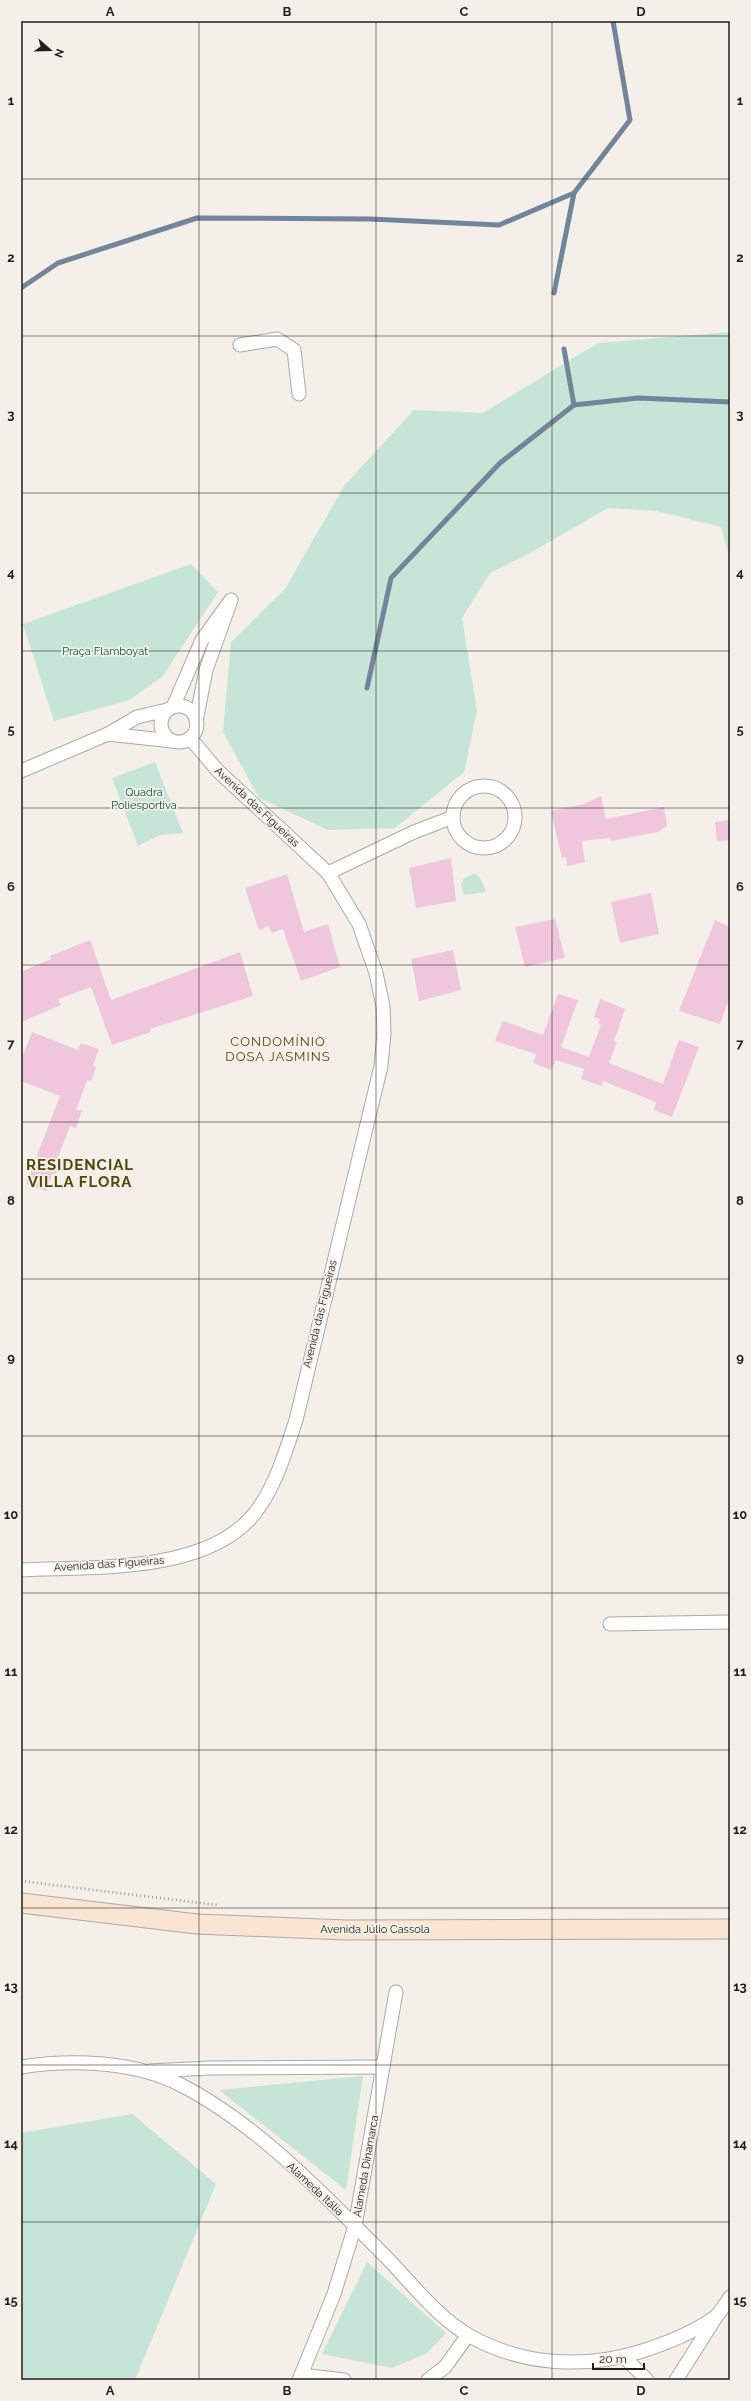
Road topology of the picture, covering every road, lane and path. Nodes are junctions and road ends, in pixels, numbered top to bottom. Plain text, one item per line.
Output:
1 (240, 345) dead end
2 (299, 394) dead end
3 (170, 708) junction
4 (196, 721) junction
5 (108, 734) junction
6 (190, 738) junction
7 (172, 741) junction
8 (21, 771) edge
9 (453, 817) junction
10 (328, 873) junction
11 (21, 1570) edge
12 (730, 1622) edge
13 (610, 1624) dead end
14 (21, 1881) edge
15 (21, 1903) edge
16 (224, 1906) dead end
17 (730, 1929) edge
18 (396, 1992) dead end
19 (21, 2066) edge
20 (383, 2067) junction
21 (141, 2071) junction
22 (355, 2226) junction
23 (730, 2297) edge
24 (717, 2316) junction
25 (468, 2335) junction
26 (624, 2357) junction
27 (300, 2378) edge
28 (344, 2380) edge
29 (428, 2380) edge
30 (647, 2380) edge
31 (676, 2380) edge

1 - 2 street
3 - 4 street
3 - 4 street
3 - 5 street
3 - 7 street
4 - 6 street
5 - 7 street
5 - 8 street
6 - 7 street
6 - 10 street, Avenida das Figueiras
9 - 9 street
9 - 10 street
10 - 11 street, Avenida das Figueiras
12 - 13 street
14 - 16 path
15 - 17 main road, Avenida Júlio Cassola
18 - 20 street, Alameda Dinamarca
19 - 21 street, Alameda Itália
20 - 21 street, Alameda Itália
20 - 22 street, Alameda Dinamarca
21 - 22 street, Alameda Itália
22 - 25 street, Alameda Itália
22 - 27 street, Alameda Dinamarca
23 - 24 street, Alameda Itália
24 - 26 street, Alameda Itália
24 - 31 street
25 - 26 street, Alameda Itália
25 - 29 street
26 - 30 street
27 - 28 street

